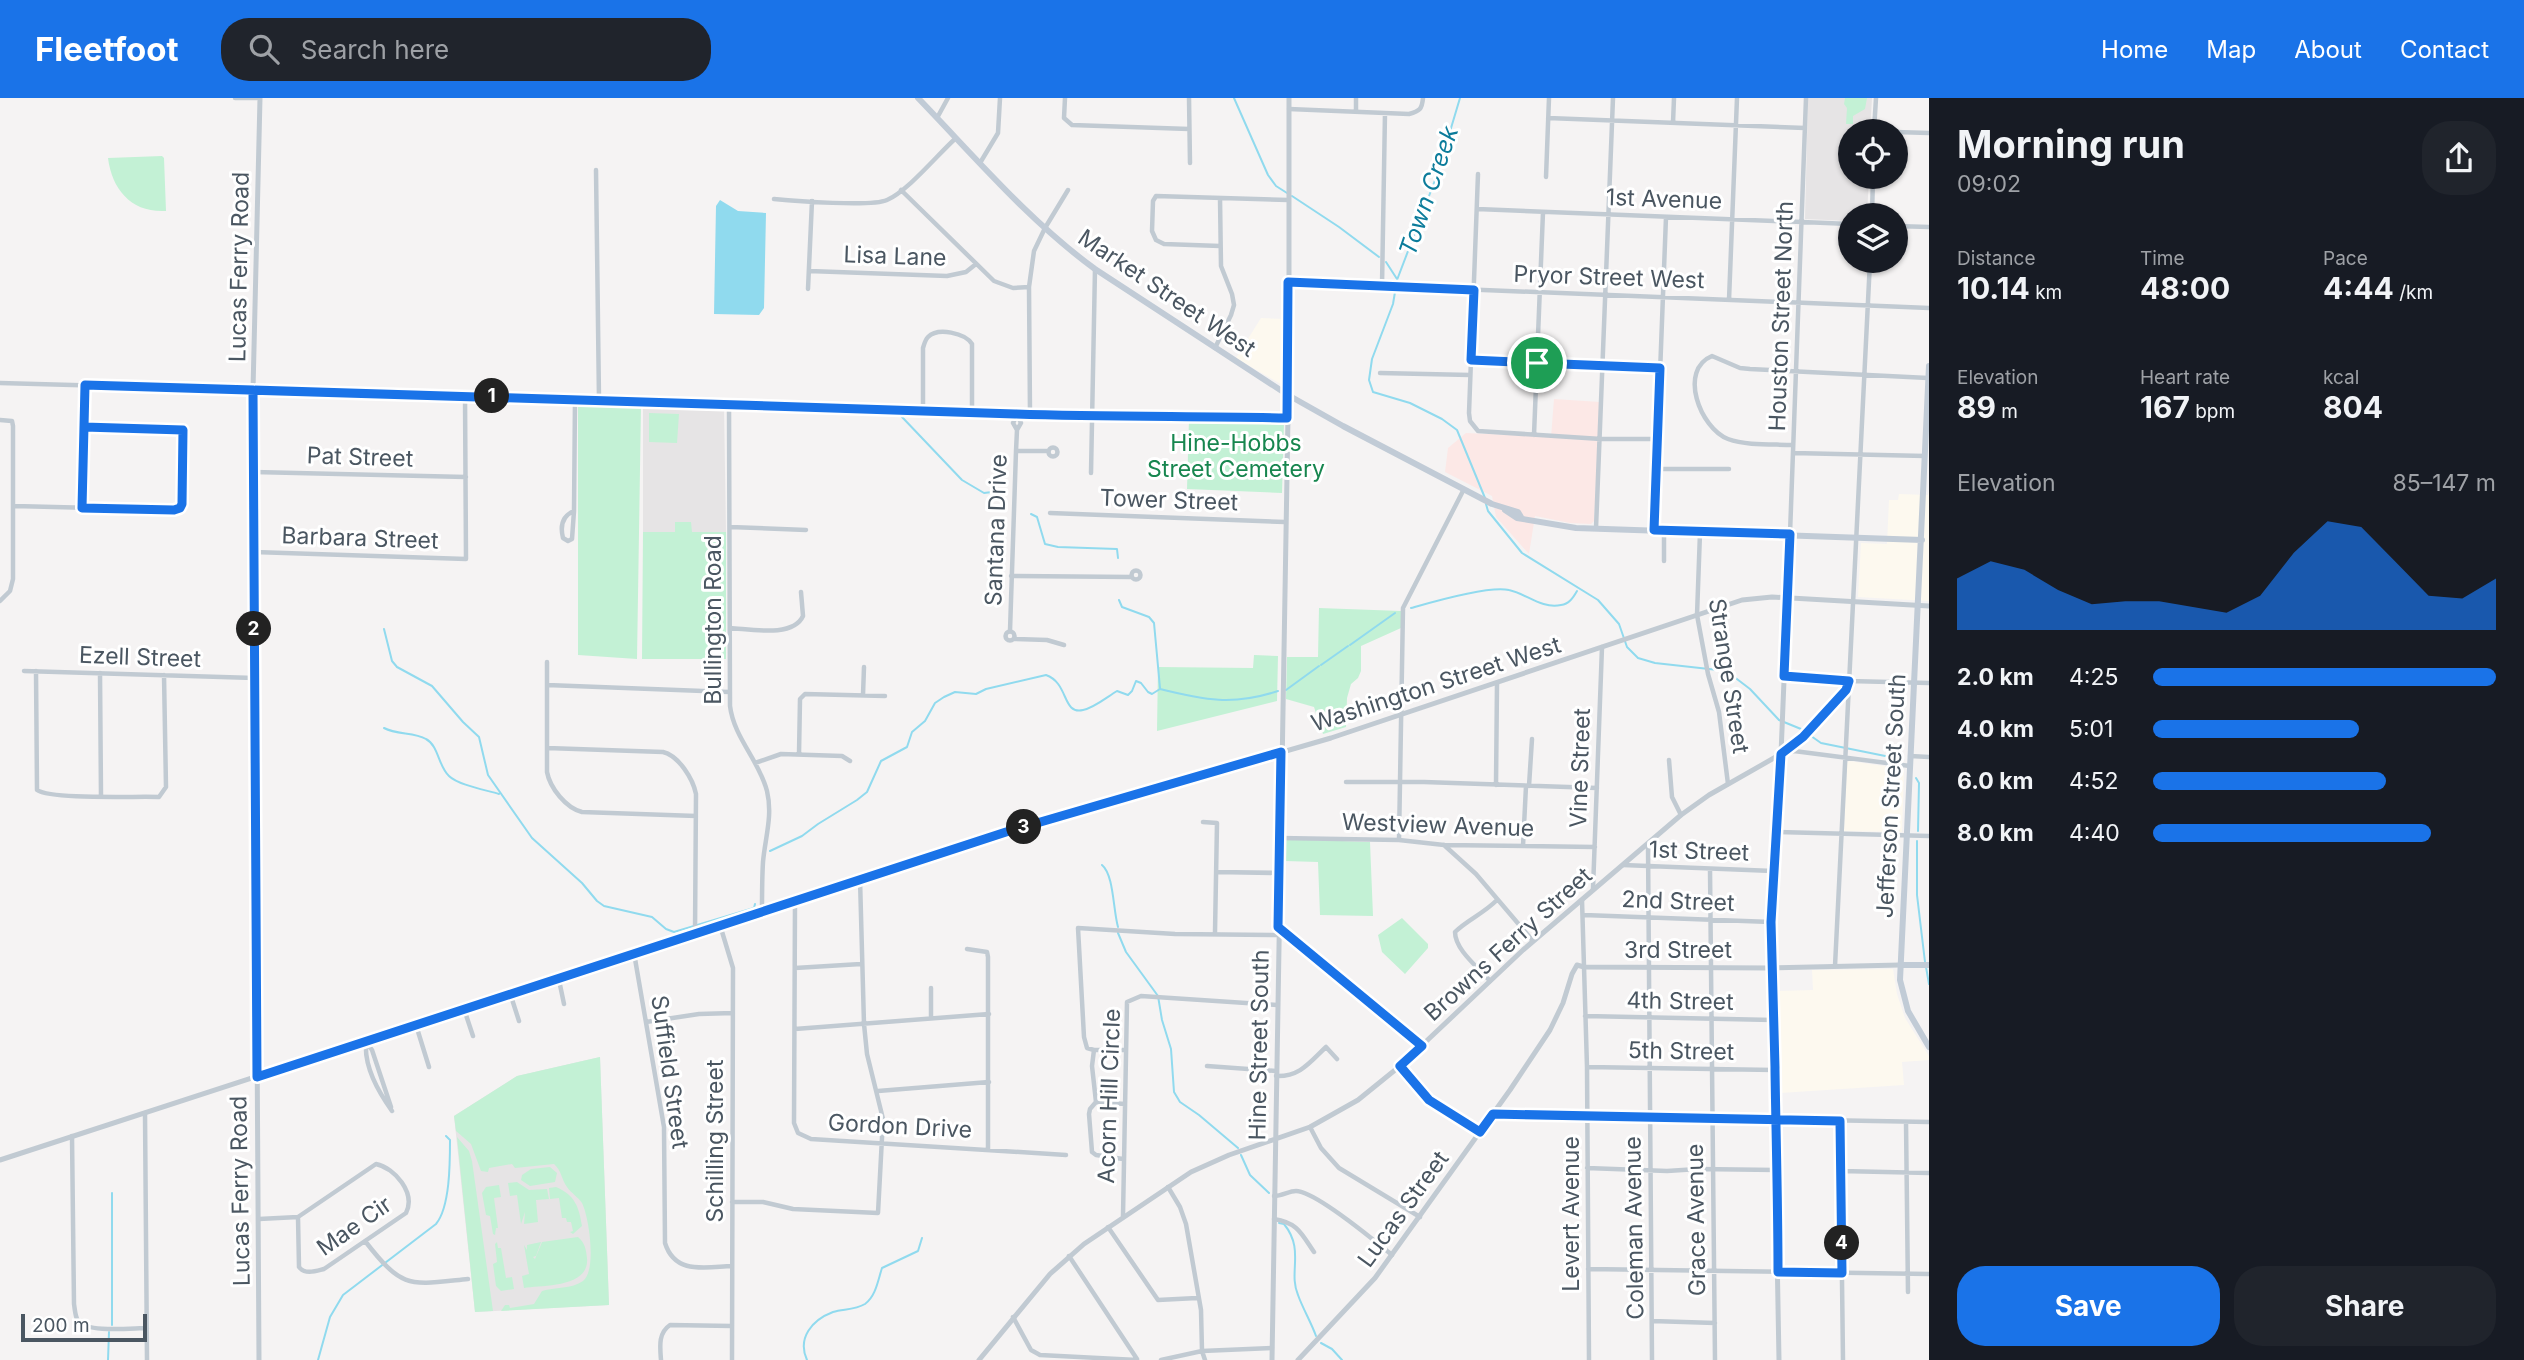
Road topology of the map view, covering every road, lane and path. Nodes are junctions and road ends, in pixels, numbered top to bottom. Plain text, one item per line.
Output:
1 (234, 98) edge
2 (259, 98) edge
3 (918, 98) edge
4 (947, 98) edge
5 (1000, 98) edge
6 (1065, 98) edge
7 (1189, 98) edge
8 (1289, 98) edge
9 (1356, 98) edge
10 (1549, 98) edge
11 (1614, 98) edge
12 (1674, 98) edge
13 (1737, 98) edge
14 (1806, 98) edge
15 (1876, 98) edge
16 (1423, 99) edge
17 (1289, 109) junction
18 (1356, 111) junction
19 (1385, 113) junction
20 (937, 118) junction
21 (1548, 118) junction
22 (1875, 119) edge
23 (1613, 120) junction
24 (1673, 123) junction
25 (1736, 125) junction
26 (1805, 128) junction
27 (1189, 129) junction
28 (1908, 132) edge
29 (1929, 133) edge
30 (956, 138) junction
31 (980, 163) junction
32 (1190, 163) dead end
33 (596, 170) dead end
34 (1478, 174) dead end
35 (1546, 177) dead end
36 (901, 190) junction
37 (1068, 190) dead end
38 (774, 198) dead end
39 (1220, 198) junction
40 (1288, 200) junction
41 (812, 201) junction
42 (1477, 209) junction
43 (1543, 212) junction
44 (1609, 214) junction
45 (1666, 217) junction
46 (1732, 219) junction
47 (1801, 222) junction
48 (1838, 224) edge
49 (1908, 226) edge
50 (1929, 227) edge
51 (1045, 228) junction
52 (1220, 246) junction
53 (976, 264) junction
54 (1095, 270) junction
55 (809, 271) junction
56 (1869, 273) edge
57 (1288, 282) junction
58 (1382, 286) junction
59 (1030, 287) junction
60 (808, 289) dead end
61 (1474, 290) junction
62 (1540, 292) junction
63 (1605, 295) junction
64 (1663, 297) junction
65 (1729, 300) junction
66 (1798, 303) junction
67 (1867, 305) junction
68 (1929, 308) edge
69 (1214, 349) junction
70 (1471, 360) junction
71 (1537, 363) junction
72 (1603, 366) junction
73 (1929, 366) edge
74 (1660, 368) junction
75 (1380, 373) dead end
76 (1795, 373) junction
77 (1470, 375) junction
78 (1864, 376) junction
79 (1929, 379) edge
80 (0, 383) edge
81 (85, 385) junction
82 (253, 390) junction
83 (1288, 394) junction
84 (465, 396) junction
85 (575, 399) junction
86 (599, 399) junction
87 (729, 404) junction
88 (923, 411) junction
89 (972, 412) junction
90 (1017, 414) junction
91 (1030, 414) junction
92 (1093, 415) junction
93 (1287, 418) junction
94 (0, 420) edge
95 (84, 427) junction
96 (1534, 435) junction
97 (1601, 439) junction
98 (1657, 439) junction
99 (1793, 445) junction
100 (1016, 451) junction
101 (1048, 451) dead end
102 (1793, 453) junction
103 (1860, 455) junction
104 (1927, 456) edge
105 (1656, 469) junction
106 (1728, 469) dead end
107 (254, 472) junction
108 (1091, 473) dead end
109 (466, 478) junction
110 (1464, 489) junction
111 (14, 506) junction
112 (82, 508) junction
113 (574, 511) junction
114 (1050, 513) dead end
115 (1286, 522) junction
116 (730, 527) junction
117 (1596, 528) junction
118 (806, 530) dead end
119 (1654, 530) junction
120 (1664, 531) junction
121 (1700, 532) junction
122 (1790, 534) junction
123 (1857, 537) junction
124 (1925, 540) edge
125 (254, 552) junction
126 (1664, 561) dead end
127 (1011, 576) junction
128 (1132, 578) dead end
129 (802, 592) dead end
130 (1788, 597) junction
131 (0, 601) edge
132 (1852, 601) junction
133 (1919, 606) junction
134 (1929, 606) edge
135 (1697, 615) junction
136 (730, 628) junction
137 (1064, 645) dead end
138 (1602, 647) junction
139 (547, 662) dead end
140 (864, 667) dead end
141 (24, 671) dead end
142 (36, 671) junction
143 (100, 673) junction
144 (164, 675) junction
145 (1784, 676) junction
146 (254, 678) junction
147 (1849, 681) junction
148 (1497, 682) junction
149 (1913, 682) junction
150 (1929, 683) edge
151 (547, 685) junction
152 (729, 692) junction
153 (863, 695) junction
154 (885, 696) dead end
155 (1402, 714) junction
156 (1532, 739) dead end
157 (547, 748) junction
158 (1281, 752) junction
159 (799, 754) junction
160 (1781, 754) junction
161 (1845, 755) junction
162 (1910, 756) junction
163 (1929, 757) edge
164 (1669, 760) dead end
165 (850, 761) dead end
166 (755, 763) junction
167 (1910, 766) junction
168 (1346, 782) dead end
169 (1401, 782) junction
170 (1728, 784) junction
171 (1496, 785) junction
172 (1527, 786) junction
173 (1597, 788) junction
174 (101, 796) junction
175 (1681, 815) junction
176 (696, 816) junction
177 (1203, 822) dead end
178 (1776, 832) junction
179 (1841, 834) junction
180 (1909, 836) junction
181 (1929, 836) edge
182 (1280, 838) junction
183 (1399, 840) junction
184 (1648, 844) junction
185 (1444, 845) junction
186 (1524, 846) junction
187 (1595, 847) junction
188 (1623, 865) junction
189 (1648, 867) junction
190 (1710, 869) junction
191 (1773, 871) junction
192 (1216, 872) junction
193 (1280, 873) junction
194 (860, 880) junction
195 (1593, 890) junction
196 (1497, 900) junction
197 (1582, 900) junction
198 (795, 901) junction
199 (762, 911) junction
200 (1584, 915) junction
201 (1648, 916) junction
202 (1710, 919) junction
203 (1771, 922) junction
204 (720, 925) junction
205 (1278, 931) junction
206 (1215, 932) junction
207 (695, 933) junction
208 (1533, 942) junction
209 (967, 949) dead end
210 (634, 953) junction
211 (861, 964) junction
212 (1900, 965) junction
213 (1925, 965) edge
214 (1835, 966) junction
215 (1584, 967) junction
216 (1648, 967) junction
217 (1711, 967) junction
218 (794, 968) junction
219 (1772, 968) junction
220 (555, 979) junction
221 (1490, 981) junction
222 (931, 988) dead end
223 (510, 993) junction
224 (564, 1004) dead end
225 (1277, 1004) junction
226 (464, 1009) junction
227 (733, 1013) junction
228 (989, 1014) junction
229 (1585, 1016) junction
230 (1649, 1017) junction
231 (931, 1018) junction
232 (1712, 1019) junction
233 (1773, 1020) junction
234 (519, 1021) dead end
235 (646, 1022) junction
236 (864, 1024) junction
237 (416, 1025) junction
238 (795, 1029) junction
239 (472, 1036) dead end
240 (366, 1042) junction
241 (1422, 1046) junction
242 (1929, 1047) edge
243 (1094, 1050) junction
244 (1125, 1050) junction
245 (1336, 1059) dead end
246 (1207, 1066) dead end
247 (1400, 1066) junction
248 (429, 1067) dead end
249 (1587, 1067) junction
250 (1650, 1068) junction
251 (1711, 1068) junction
252 (1775, 1070) junction
253 (1276, 1074) junction
254 (257, 1077) junction
255 (989, 1082) junction
256 (877, 1091) junction
257 (1096, 1102) junction
258 (1125, 1104) junction
259 (145, 1113) junction
260 (1493, 1114) junction
261 (1587, 1117) junction
262 (1650, 1118) junction
263 (1712, 1119) junction
264 (1776, 1119) junction
265 (1840, 1121) junction
266 (1906, 1122) junction
267 (1929, 1122) edge
268 (1310, 1127) junction
269 (1480, 1132) junction
270 (72, 1136) junction
271 (1275, 1139) junction
272 (881, 1143) junction
273 (988, 1149) junction
274 (1066, 1154) dead end
275 (1123, 1159) junction
276 (0, 1160) edge
277 (1587, 1168) junction
278 (1713, 1169) junction
279 (1651, 1170) junction
280 (1777, 1170) junction
281 (1841, 1171) junction
282 (1929, 1172) edge
283 (1906, 1173) junction
284 (1168, 1187) junction
285 (1274, 1196) junction
286 (732, 1202) junction
287 (1123, 1216) junction
288 (298, 1217) junction
289 (1420, 1217) junction
290 (259, 1219) junction
291 (1274, 1219) junction
292 (1108, 1227) junction
293 (365, 1241) junction
294 (1314, 1252) dead end
295 (1392, 1255) junction
296 (1069, 1256) junction
297 (732, 1266) junction
298 (1588, 1269) junction
299 (1651, 1270) junction
300 (1714, 1272) junction
301 (1778, 1272) junction
302 (1842, 1273) junction
303 (1907, 1273) junction
304 (1929, 1274) edge
305 (468, 1279) dead end
306 (1908, 1292) dead end
307 (1197, 1298) junction
308 (1013, 1317) junction
309 (1652, 1321) junction
310 (1715, 1322) junction
311 (732, 1326) junction
312 (147, 1328) junction
313 (1272, 1348) junction
314 (1202, 1351) junction
315 (147, 1360) edge
316 (259, 1360) edge
317 (660, 1360) edge
318 (732, 1360) edge
319 (979, 1360) edge
320 (1137, 1360) edge
321 (1161, 1360) edge
322 (1205, 1360) edge
323 (1272, 1360) edge
324 (1298, 1360) edge
325 (1589, 1360) edge
326 (1652, 1360) edge
327 (1715, 1360) edge
328 (1779, 1360) edge
329 (1843, 1360) edge

1 - 2 street
2 - 82 street, Lucas Ferry Road
3 - 20 main road, Market Street West
4 - 20 street
5 - 31 street
6 - 27 street
7 - 27 street
8 - 17 street, Hine Street South
9 - 18 street
10 - 21 street
11 - 23 street
12 - 24 street
13 - 25 street
14 - 26 street, Houston Street North
15 - 22 street
16 - 19 street
17 - 18 street
17 - 40 street, Hine Street South
18 - 19 street
19 - 58 street
20 - 30 main road, Market Street West
21 - 23 street
21 - 35 street
23 - 24 street
23 - 44 street
24 - 25 street
25 - 26 street
25 - 46 street
26 - 47 street, Houston Street North
27 - 32 street
28 - 29 street
30 - 31 main road, Market Street West
30 - 36 street
31 - 51 main road, Market Street West
33 - 86 street
34 - 42 street
36 - 41 street
36 - 53 street
37 - 51 street
38 - 41 street
39 - 40 street
39 - 52 street
39 - 52 street
40 - 57 street, Hine Street South
41 - 55 street
42 - 43 street, 1st Avenue
42 - 61 street
43 - 44 street, 1st Avenue
43 - 62 street
44 - 45 street, 1st Avenue
44 - 63 street
45 - 46 street, 1st Avenue
45 - 64 street
46 - 47 street, 1st Avenue
46 - 65 street
47 - 48 street, 1st Avenue
47 - 66 street, Houston Street North
49 - 50 street
51 - 54 main road, Market Street West
51 - 59 street
52 - 69 street
53 - 55 street, Lisa Lane
53 - 59 street
54 - 69 main road, Market Street West
54 - 92 street
55 - 60 street
56 - 67 street
57 - 58 street, Pryor Street West
57 - 83 street, Hine Street South
58 - 61 street, Pryor Street West
59 - 91 street
61 - 62 street, Pryor Street West
61 - 70 street
62 - 63 street, Pryor Street West
62 - 71 street
63 - 64 street, Pryor Street West
63 - 72 street
64 - 65 street, Pryor Street West
64 - 74 street
65 - 66 street, Pryor Street West
66 - 67 street, Pryor Street West
66 - 76 street, Houston Street North
67 - 68 street, Pryor Street West
67 - 78 street
69 - 83 main road, Market Street West
70 - 71 street
70 - 77 street
71 - 72 street
71 - 96 street
72 - 74 street
72 - 97 street
73 - 79 main road, Jefferson Street South
74 - 98 street
75 - 77 street
76 - 78 street
76 - 99 street, Houston Street North
76 - 99 street
77 - 96 street
78 - 79 street
78 - 103 street
79 - 104 main road, Jefferson Street South
80 - 81 street
81 - 82 street
81 - 95 street
82 - 84 street
82 - 107 street, Lucas Ferry Road
83 - 93 street, Hine Street South
83 - 110 main road, Market Street West
84 - 85 street
84 - 109 street
85 - 86 street
85 - 113 street
86 - 87 street
87 - 88 street
87 - 116 street, Bullington Road
88 - 89 street
88 - 89 street
89 - 90 street
90 - 91 street
90 - 100 street, Santana Drive
91 - 92 street
92 - 93 street
92 - 108 street
93 - 115 street, Hine Street South
94 - 111 street
95 - 112 street
95 - 112 street
96 - 97 street
97 - 98 street
97 - 117 street
98 - 105 street
99 - 102 street, Houston Street North
100 - 101 street
100 - 127 street, Santana Drive
102 - 103 street
102 - 122 street, Houston Street North
103 - 104 street
103 - 123 street
104 - 124 main road, Jefferson Street South
105 - 106 street
105 - 119 street
107 - 109 street, Pat Street
107 - 125 street, Lucas Ferry Road
109 - 125 street, Barbara Street
110 - 117 main road, Market Street West
110 - 155 street
111 - 112 street
111 - 131 street
113 - 113 street
114 - 115 street, Tower Street
115 - 158 street, Hine Street South
116 - 118 street
116 - 136 street, Bullington Road
117 - 119 main road, Market Street West
119 - 120 main road, Market Street West
120 - 121 main road, Market Street West
120 - 126 street
121 - 122 main road, Market Street West
121 - 135 street, Strange Street
122 - 123 main road, Market Street West
122 - 130 street
123 - 124 main road, Market Street West
123 - 132 street
124 - 133 main road, Jefferson Street South
125 - 146 street, Lucas Ferry Road
127 - 128 street
127 - 137 street, Santana Drive
129 - 136 street
130 - 132 street, Washington Street West
130 - 135 street, Washington Street West
130 - 145 street
132 - 133 street, Washington Street West
132 - 147 street
133 - 134 street, Washington Street West
133 - 149 main road, Jefferson Street South
135 - 138 street, Washington Street West
135 - 170 street, Strange Street
136 - 152 street, Bullington Road
138 - 148 street, Washington Street West
138 - 173 street, Vine Street
139 - 151 street
140 - 153 street
141 - 142 street, Ezell Street
142 - 143 street, Ezell Street
142 - 174 street
143 - 144 street, Ezell Street
143 - 174 street
144 - 146 street, Ezell Street
144 - 174 street
145 - 147 street
145 - 160 street
146 - 254 street, Lucas Ferry Road
147 - 149 street
147 - 160 street, Browns Ferry Street
147 - 161 street
148 - 155 street, Washington Street West
148 - 171 street
149 - 150 street
149 - 162 main road, Jefferson Street South
151 - 152 street
151 - 157 street
152 - 166 street, Bullington Road
153 - 154 street
153 - 159 street
155 - 158 street, Washington Street West
155 - 169 street
156 - 172 street
157 - 176 street
157 - 176 street
158 - 182 street, Hine Street South
158 - 194 street, Washington Street West
159 - 165 street
159 - 166 street
160 - 161 street
160 - 170 street, Browns Ferry Street
160 - 178 street
161 - 167 street
161 - 179 street
162 - 163 street
162 - 167 main road, Jefferson Street South
164 - 175 street
166 - 199 street, Bullington Road
167 - 180 main road, Jefferson Street South
168 - 169 street
169 - 171 street
169 - 183 street
170 - 175 street, Browns Ferry Street
171 - 172 street
172 - 173 street
172 - 186 street
173 - 187 street, Vine Street
175 - 184 street, Browns Ferry Street
176 - 207 street
177 - 192 street
178 - 179 street
178 - 191 street
179 - 180 street
179 - 214 street
180 - 181 street
180 - 212 main road, Jefferson Street South
182 - 183 street, Westview Avenue
182 - 193 street, Hine Street South
183 - 185 street, Westview Avenue
184 - 188 street, Browns Ferry Street
184 - 189 street, Coleman Avenue
185 - 186 street, Westview Avenue
185 - 196 street
186 - 187 street, Westview Avenue
187 - 195 street, Vine Street
188 - 189 street, 1st Street
188 - 195 street, Browns Ferry Street
189 - 190 street, 1st Street
189 - 201 street, Coleman Avenue
190 - 191 street, 1st Street
190 - 202 street, Grace Avenue
191 - 203 street
192 - 193 street
192 - 206 street
193 - 205 street, Hine Street South
194 - 198 street, Washington Street West
194 - 211 street
195 - 197 street, Browns Ferry Street
196 - 208 street
196 - 221 street
197 - 200 street, Levert Avenue
197 - 208 street, Browns Ferry Street
198 - 199 street, Washington Street West
198 - 218 street, Gordon Drive
199 - 204 street, Washington Street West
200 - 201 street, 2nd Street
200 - 215 street, Levert Avenue
201 - 202 street, 2nd Street
201 - 216 street, Coleman Avenue
202 - 203 street, 2nd Street
202 - 217 street, Grace Avenue
203 - 219 street
204 - 207 street, Washington Street West
204 - 227 street, Schilling Street
205 - 206 street
205 - 225 street, Hine Street South
205 - 241 street
206 - 243 street
207 - 210 street, Washington Street West
208 - 221 street, Browns Ferry Street
209 - 228 street
210 - 220 street, Washington Street West
210 - 235 street, Suffield Street
211 - 218 street
211 - 236 street
212 - 213 main road
212 - 214 street, 3rd Street
212 - 242 main road, Jefferson Street South
214 - 219 street, 3rd Street
215 - 216 street, 3rd Street
215 - 229 street, Levert Avenue
215 - 260 street, Lucas Street
216 - 217 street, 3rd Street
216 - 230 street, Coleman Avenue
217 - 219 street, 3rd Street
217 - 232 street, Grace Avenue
218 - 238 street, Gordon Drive
219 - 233 street
220 - 223 street, Washington Street West
220 - 224 street
221 - 241 street, Browns Ferry Street
222 - 231 street
223 - 226 street, Washington Street West
223 - 234 street
225 - 244 street, Acorn Hill Circle
225 - 253 street, Hine Street South
226 - 237 street, Washington Street West
226 - 239 street
227 - 235 street
227 - 286 street, Schilling Street
228 - 231 street
228 - 255 street
229 - 230 street, 4th Street
229 - 249 street, Levert Avenue
230 - 232 street, 4th Street
230 - 250 street, Coleman Avenue
231 - 236 street
232 - 233 street, 4th Street
232 - 251 street, Grace Avenue
233 - 252 street
235 - 297 street, Suffield Street
236 - 238 street
236 - 256 street
237 - 240 street, Washington Street West
237 - 248 street
238 - 272 street, Gordon Drive
240 - 240 street
240 - 254 street, Washington Street West
241 - 247 street, Browns Ferry Street
243 - 244 street
243 - 257 street
244 - 258 street, Acorn Hill Circle
245 - 253 street
246 - 253 street
247 - 268 street, Browns Ferry Street
247 - 269 street
249 - 250 street, 5th Street
249 - 261 street, Levert Avenue
250 - 251 street, 5th Street
250 - 262 street, Coleman Avenue
251 - 252 street, 5th Street
251 - 263 street, Grace Avenue
252 - 264 street
253 - 271 street, Hine Street South
254 - 259 street, Washington Street West
254 - 290 street, Lucas Ferry Road
255 - 256 street
255 - 273 street
256 - 272 street
257 - 258 street
257 - 275 street
258 - 275 street, Acorn Hill Circle
259 - 270 street, Washington Street West
259 - 312 street
260 - 261 street
260 - 269 street, Lucas Street
261 - 262 street
261 - 277 street, Levert Avenue
262 - 263 street
262 - 279 street, Coleman Avenue
263 - 264 street
263 - 278 street, Grace Avenue
264 - 265 street
264 - 280 street
265 - 266 street
265 - 281 street
266 - 267 street
266 - 283 street
268 - 271 street, Browns Ferry Street
268 - 289 street
269 - 289 street, Lucas Street
270 - 276 street, Washington Street West
270 - 312 street
271 - 284 street, Browns Ferry Street
271 - 285 street, Hine Street South
272 - 273 street, Gordon Drive
272 - 286 street
273 - 274 street, Gordon Drive
275 - 287 street, Acorn Hill Circle
277 - 279 street
277 - 298 street, Levert Avenue
278 - 279 street
278 - 280 street
278 - 300 street, Grace Avenue
279 - 299 street, Coleman Avenue
280 - 301 street
281 - 283 street
281 - 302 street
282 - 283 street
283 - 303 street
284 - 287 street, Browns Ferry Street
284 - 307 street
285 - 291 street, Hine Street South
285 - 295 street
286 - 297 street, Schilling Street
287 - 292 street, Browns Ferry Street
288 - 290 street, Mae Cir
288 - 293 street, Mae Cir
288 - 293 street, Mae Cir
289 - 295 street, Lucas Street
290 - 316 street, Lucas Ferry Road
291 - 294 street
291 - 313 street, Hine Street South
292 - 296 street, Browns Ferry Street
292 - 307 street
293 - 305 street
295 - 324 street, Lucas Street
296 - 308 street, Browns Ferry Street
296 - 320 street
297 - 311 street, Schilling Street
298 - 299 street
298 - 325 street, Levert Avenue
299 - 300 street
299 - 309 street, Coleman Avenue
300 - 301 street
300 - 310 street, Grace Avenue
301 - 302 street
301 - 328 street
302 - 303 street
302 - 329 street
303 - 304 street
303 - 306 street
307 - 314 street
308 - 319 street, Browns Ferry Street
308 - 320 street
309 - 310 street
309 - 326 street, Coleman Avenue
310 - 327 street, Grace Avenue
311 - 317 street
311 - 318 street, Schilling Street
312 - 315 street
313 - 314 street
313 - 323 street, Hine Street South
314 - 321 street
314 - 322 street

